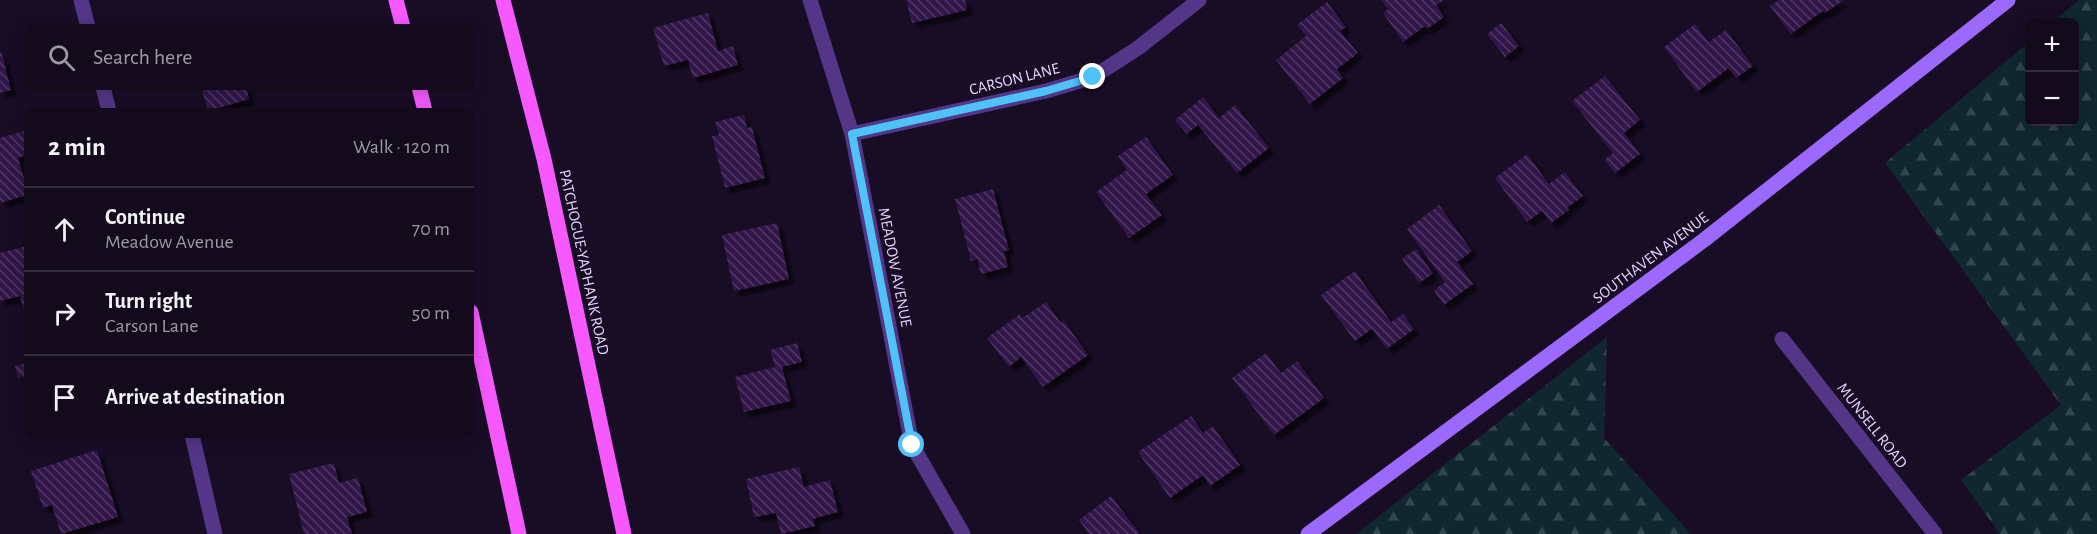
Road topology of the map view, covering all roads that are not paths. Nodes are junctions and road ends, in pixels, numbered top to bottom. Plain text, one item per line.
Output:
1 (81, 0) edge
2 (396, 0) edge
3 (503, 0) edge
4 (810, 0) edge
5 (1198, 0) edge
6 (2008, 0) edge
7 (87, 24) edge
8 (402, 24) edge
9 (104, 90) edge
10 (419, 90) edge
11 (108, 108) edge
12 (424, 108) edge
13 (852, 134) junction
14 (474, 326) edge
15 (1782, 339) dead end
16 (193, 438) edge
17 (214, 534) edge
18 (519, 534) edge
19 (624, 534) edge
20 (963, 534) edge
21 (1308, 534) edge
22 (1935, 534) edge

1 - 7 street
2 - 8 main road
3 - 19 main road, PATCHOGUE-YAPHANK ROAD
4 - 13 street, MEADOW AVENUE
5 - 13 street, CARSON LANE
6 - 21 street, SOUTHAVEN AVENUE
9 - 11 street
10 - 12 main road
13 - 20 street, MEADOW AVENUE
14 - 18 main road
15 - 22 street, MUNSELL ROAD
16 - 17 street

